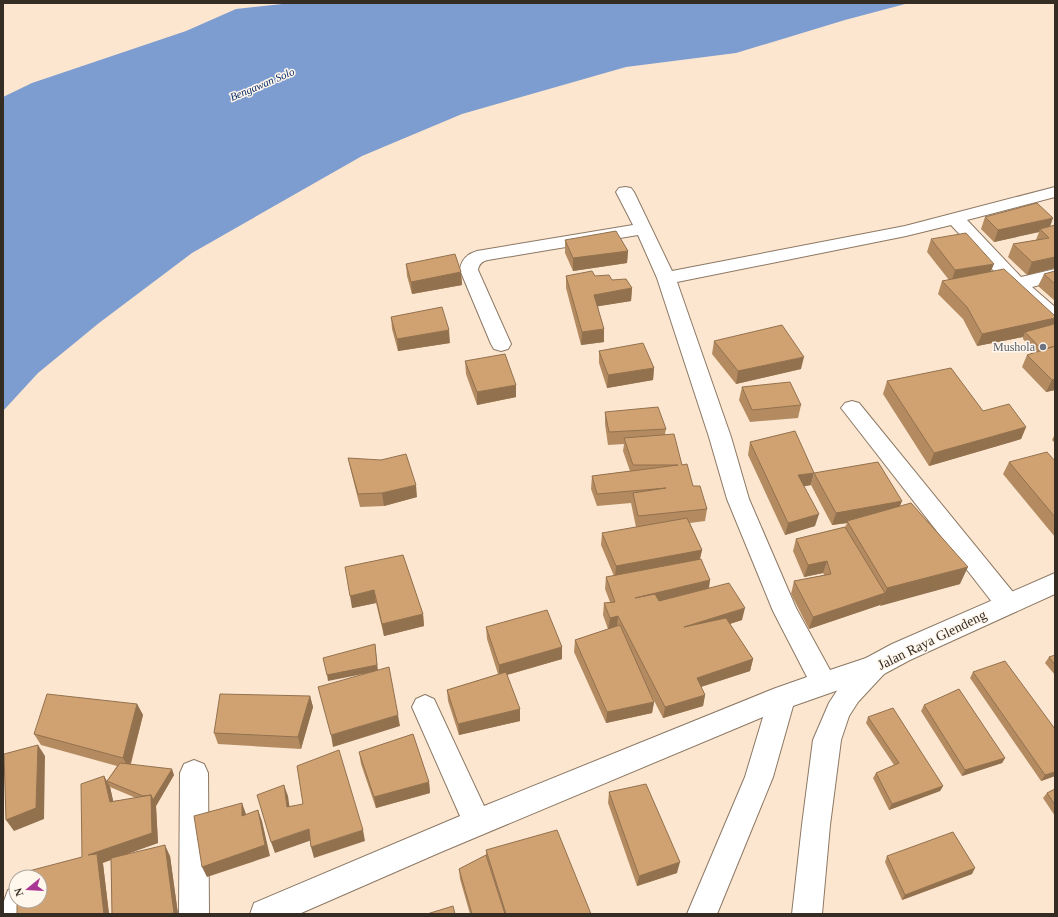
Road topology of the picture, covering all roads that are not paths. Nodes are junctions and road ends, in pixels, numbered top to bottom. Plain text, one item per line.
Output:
1 (625, 192) dead end
2 (1055, 192) edge
3 (956, 219) junction
4 (644, 229) junction
5 (1055, 275) edge
6 (666, 278) junction
7 (1018, 284) junction
8 (1055, 318) edge
9 (501, 344) dead end
10 (852, 408) dead end
11 (1055, 583) edge
12 (1008, 604) junction
13 (875, 666) junction
14 (823, 682) junction
15 (782, 696) junction
16 (425, 707) dead end
17 (194, 773) dead end
18 (477, 823) junction
19 (194, 914) edge
20 (265, 914) edge
21 (702, 914) edge
22 (807, 914) edge

1 - 4 street
2 - 3 street
3 - 6 street
3 - 7 street
4 - 6 street
4 - 9 street
5 - 7 street
6 - 14 street
7 - 8 street
10 - 12 street
11 - 12 street, Jalan Raya Glendeng
12 - 13 street, Jalan Raya Glendeng
13 - 14 street
13 - 22 street, Jalan Raya Glendeng
14 - 15 street
15 - 18 street
15 - 21 street
16 - 18 street
17 - 19 street
18 - 20 street

